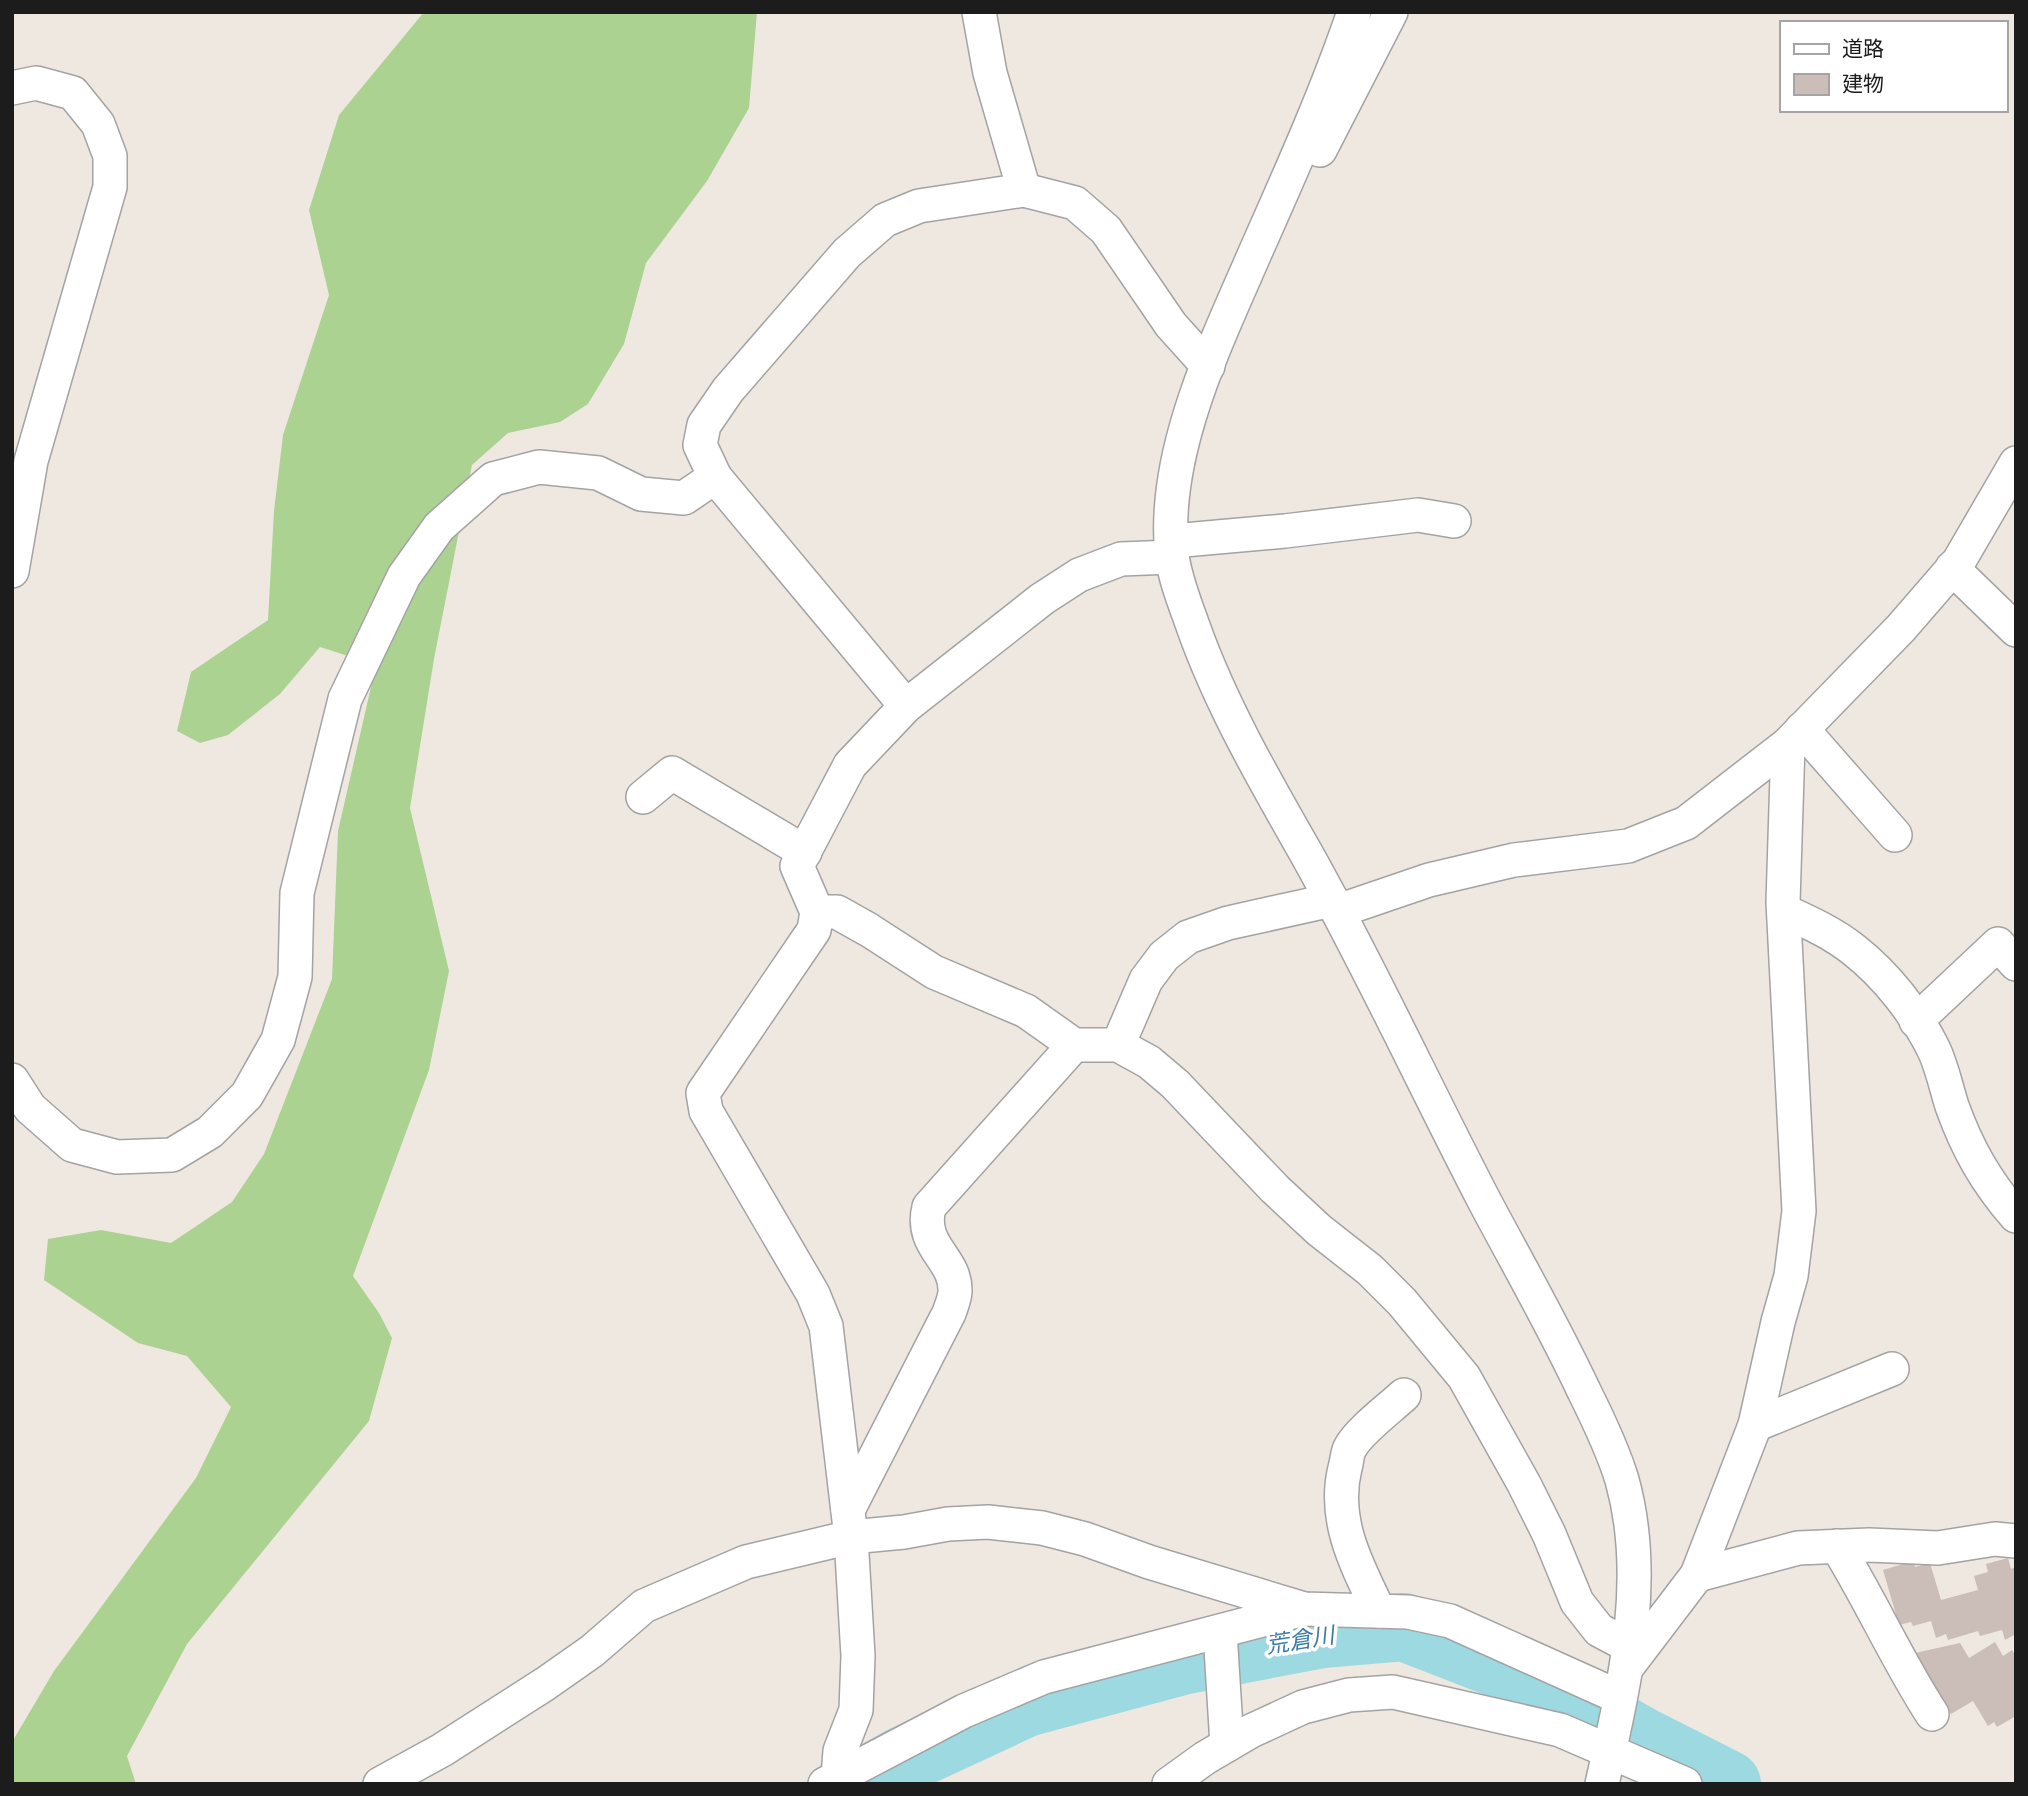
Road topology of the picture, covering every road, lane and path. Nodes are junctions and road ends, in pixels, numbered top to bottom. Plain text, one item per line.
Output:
1 (979, 12) edge
2 (1354, 12) edge
3 (1391, 12) edge
4 (12, 88) edge
5 (1287, 180) junction
6 (1024, 190) junction
7 (1208, 366) junction
8 (2016, 463) edge
9 (715, 477) junction
10 (1454, 521) dead end
11 (1173, 549) junction
12 (1952, 568) junction
13 (12, 571) edge
14 (2016, 630) edge
15 (906, 706) junction
16 (1795, 737) junction
17 (643, 797) dead end
18 (1895, 835) dead end
19 (805, 852) junction
20 (1335, 905) junction
21 (1784, 911) junction
22 (817, 912) junction
23 (2016, 964) edge
24 (1916, 1021) junction
25 (1074, 1045) junction
26 (1118, 1045) junction
27 (12, 1080) edge
28 (2016, 1216) edge
29 (1892, 1369) dead end
30 (1404, 1395) dead end
31 (1755, 1425) junction
32 (850, 1523) junction
33 (2016, 1541) edge
34 (1837, 1546) junction
35 (1697, 1575) junction
36 (1304, 1609) junction
37 (1379, 1611) junction
38 (1220, 1632) junction
39 (1623, 1681) junction
40 (1932, 1714) dead end
41 (1227, 1745) junction
42 (1608, 1760) edge
43 (832, 1780) edge
44 (380, 1784) edge
45 (1169, 1784) edge
46 (1685, 1784) edge

1 - 6 street
2 - 5 street
3 - 5 street
4 - 13 street
5 - 7 street
6 - 7 street
6 - 9 street
7 - 11 street
8 - 12 street
9 - 15 street
9 - 27 street
10 - 11 street
11 - 15 street
11 - 20 street
12 - 14 street
12 - 16 street
15 - 19 street
16 - 18 street
16 - 20 street
16 - 21 street
17 - 19 street
19 - 22 street
20 - 26 street
20 - 39 street
21 - 24 street
21 - 31 street
22 - 25 street
22 - 32 street
23 - 24 street
24 - 28 street
25 - 26 street
25 - 32 street
26 - 39 street
29 - 31 street
30 - 37 street
31 - 35 street
32 - 36 street
32 - 43 street
32 - 44 street
33 - 34 street
34 - 35 street
34 - 40 street
35 - 39 street
36 - 37 street
36 - 38 street
37 - 39 street
38 - 41 street
38 - 43 street
39 - 42 street
41 - 42 street
41 - 45 street
42 - 46 street

